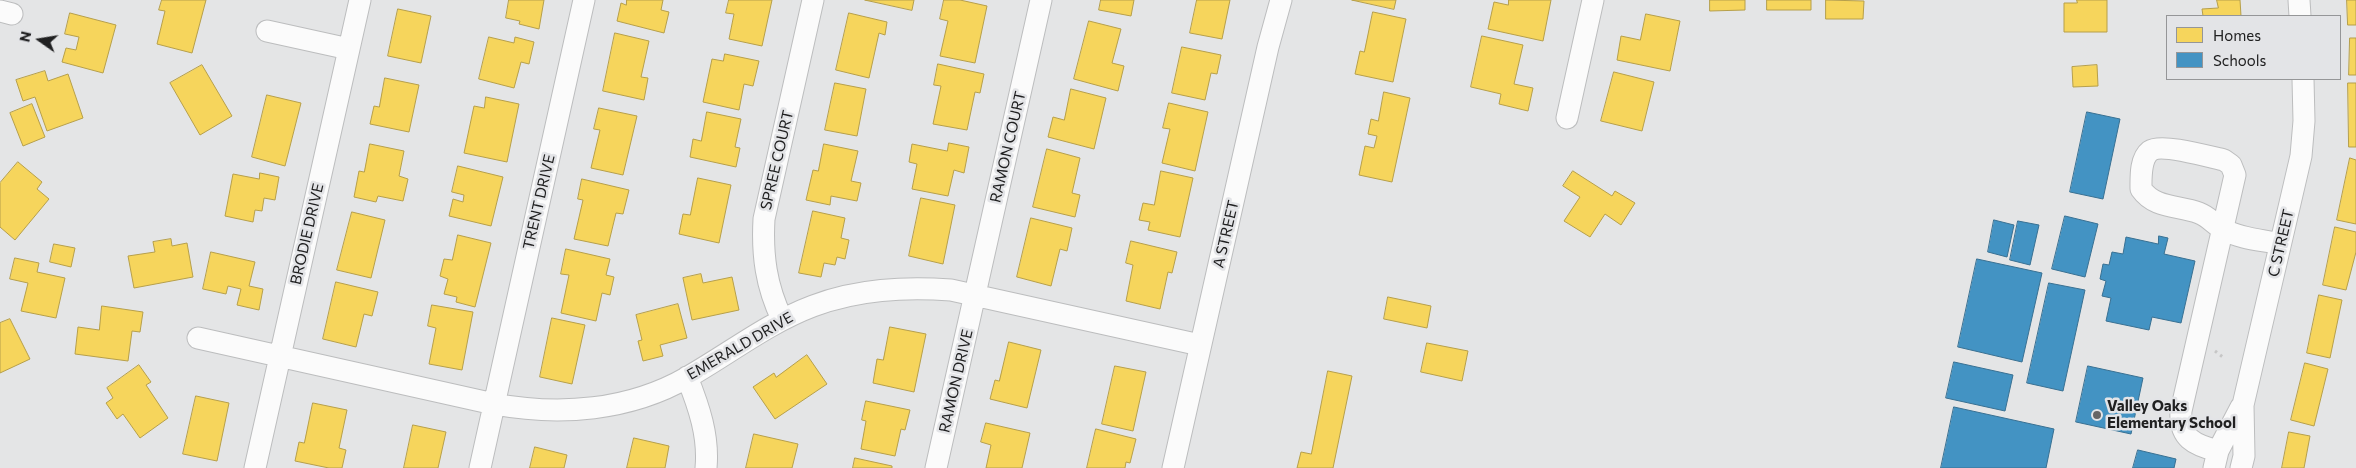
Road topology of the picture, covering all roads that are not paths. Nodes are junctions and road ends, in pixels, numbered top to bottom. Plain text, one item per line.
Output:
1 (360, 0) edge
2 (584, 0) edge
3 (813, 0) edge
4 (1041, 0) edge
5 (1281, 0) edge
6 (1592, 0) edge
7 (2299, 0) edge
8 (2300, 15) edge
9 (267, 31) dead end
10 (349, 50) junction
11 (2303, 80) edge
12 (1567, 118) dead end
13 (2223, 230) junction
14 (2280, 244) junction
15 (975, 294) junction
16 (782, 319) junction
17 (198, 338) dead end
18 (1200, 345) junction
19 (280, 356) junction
20 (687, 378) junction
21 (494, 404) junction
22 (2242, 404) junction
23 (2216, 460) edge
24 (255, 468) edge
25 (480, 468) edge
26 (706, 468) edge
27 (936, 468) edge
28 (1173, 468) edge
29 (2241, 468) edge

1 - 10 street, BRODIE DRIVE
2 - 21 street, TRENT DRIVE
3 - 16 street, SPREE COURT
4 - 15 street, RAMON COURT
5 - 18 street, A STREET
6 - 12 street
7 - 8 street
9 - 10 street
10 - 19 street, BRODIE DRIVE
11 - 14 street, C STREET
13 - 13 street
13 - 14 street
13 - 23 street
14 - 22 street, C STREET
15 - 16 street, EMERALD DRIVE
15 - 18 street, EMERALD DRIVE
15 - 27 street, RAMON DRIVE
16 - 20 street, EMERALD DRIVE
17 - 19 street, EMERALD DRIVE
18 - 28 street, A STREET
19 - 21 street, EMERALD DRIVE
19 - 24 street, BRODIE DRIVE
20 - 21 street, EMERALD DRIVE
20 - 26 street
21 - 25 street, TRENT DRIVE
22 - 23 street, C STREET
22 - 29 street, C STREET

